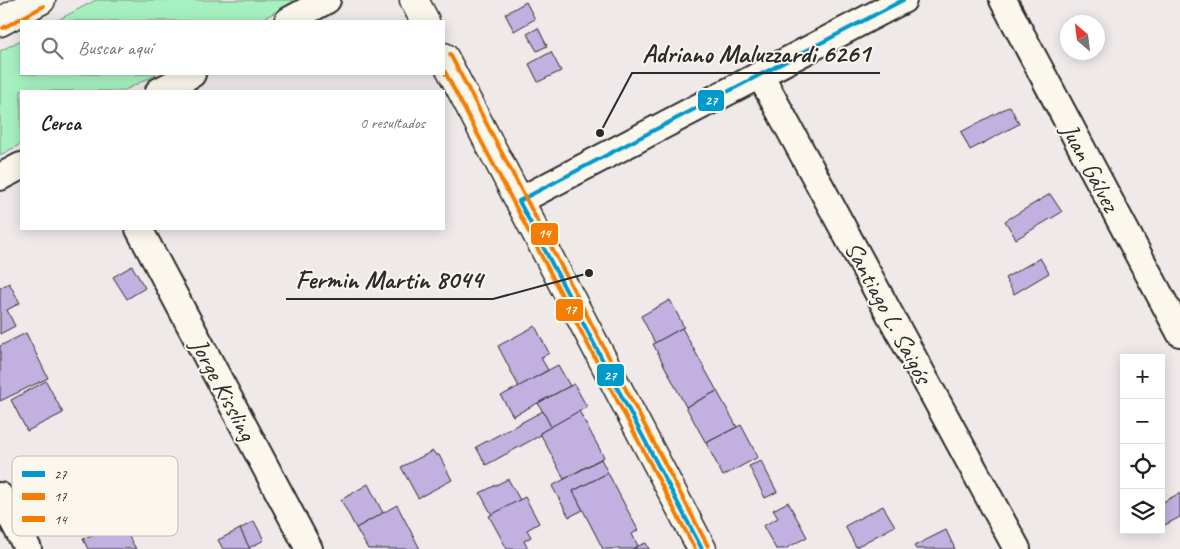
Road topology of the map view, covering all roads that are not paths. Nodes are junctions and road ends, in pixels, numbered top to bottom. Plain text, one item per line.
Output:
1 (41, 0) edge
2 (327, 0) edge
3 (414, 0) edge
4 (903, 0) edge
5 (1003, 0) edge
6 (290, 20) edge
7 (424, 20) edge
8 (0, 22) edge
9 (445, 59) edge
10 (190, 75) edge
11 (760, 75) junction
12 (161, 90) edge
13 (20, 167) edge
14 (0, 177) edge
15 (519, 201) junction
16 (140, 230) edge
17 (1180, 333) edge
18 (2, 505) edge
19 (12, 522) edge
20 (20, 536) edge
21 (28, 549) edge
22 (309, 549) edge
23 (702, 549) edge
24 (1017, 549) edge

1 - 8 main road
2 - 6 street
3 - 7 main road
4 - 11 street
5 - 17 street, Juan Gálvez
9 - 15 main road
10 - 12 street
11 - 15 street
11 - 24 street, Santiago L. Saigós
13 - 14 street
15 - 23 main road
16 - 22 street, Jorge Kissling
18 - 19 street
20 - 21 street

